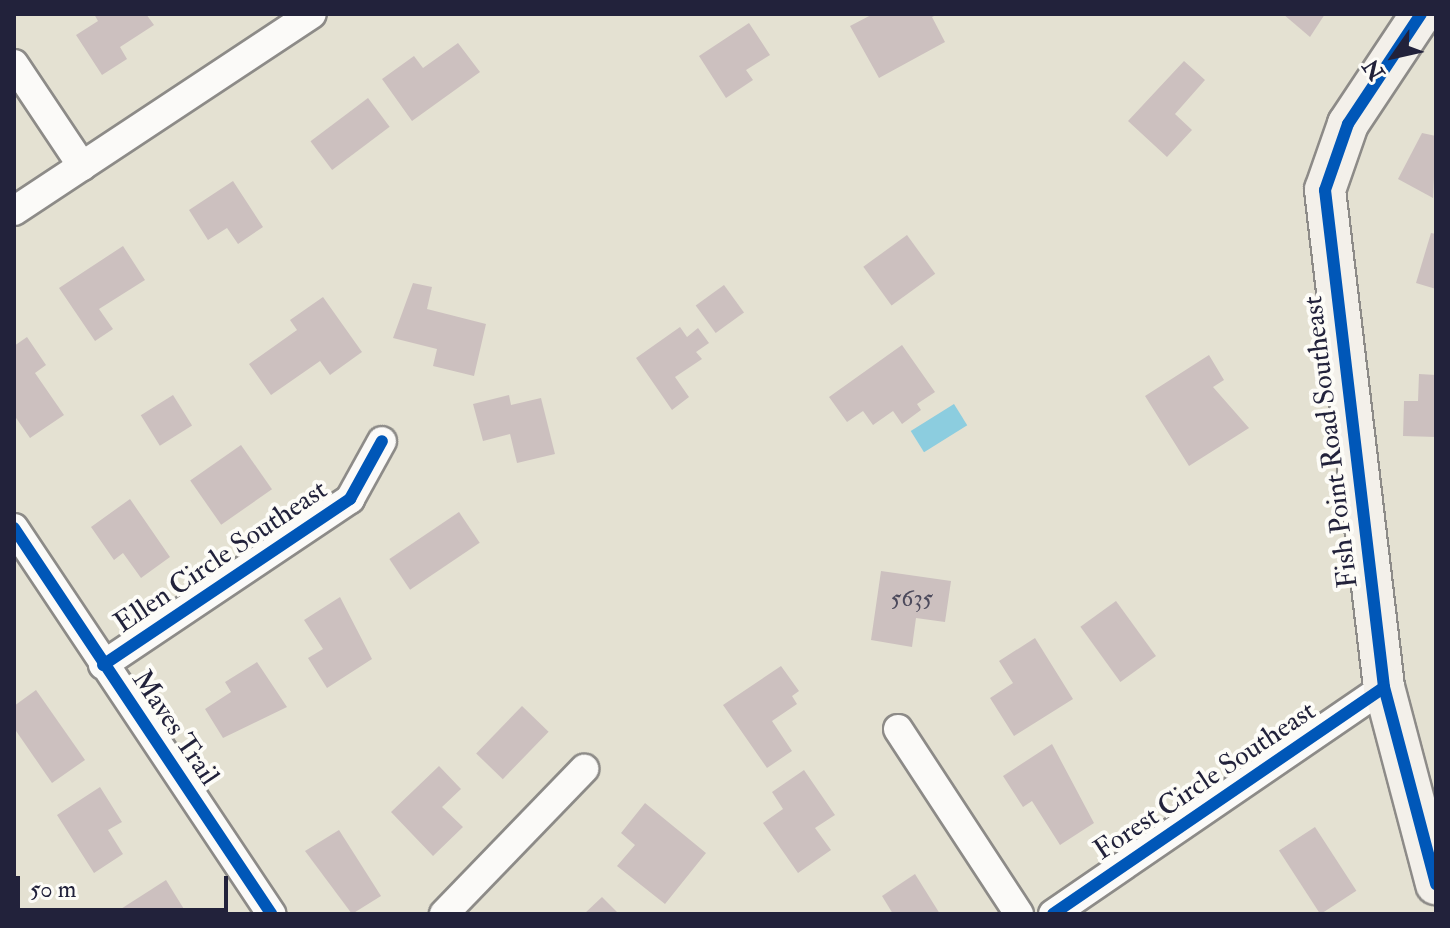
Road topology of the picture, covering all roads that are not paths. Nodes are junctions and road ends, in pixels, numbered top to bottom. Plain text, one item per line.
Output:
1 (312, 14) edge
2 (1421, 14) edge
3 (14, 64) edge
4 (82, 166) junction
5 (14, 211) edge
6 (382, 441) dead end
7 (14, 528) edge
8 (103, 665) junction
9 (1384, 687) junction
10 (898, 729) dead end
11 (584, 769) dead end
12 (1436, 884) edge
13 (271, 914) edge
14 (444, 914) edge
15 (1019, 914) edge
16 (1053, 914) edge

1 - 4 street
2 - 9 street, Fish Point Road Southeast
3 - 4 street
4 - 5 street
6 - 8 street, Ellen Circle Southeast
7 - 8 street, Maves Trail
8 - 13 street, Maves Trail
9 - 12 street, Fish Point Road Southeast
9 - 16 street, Forest Circle Southeast
10 - 15 street
11 - 14 street

